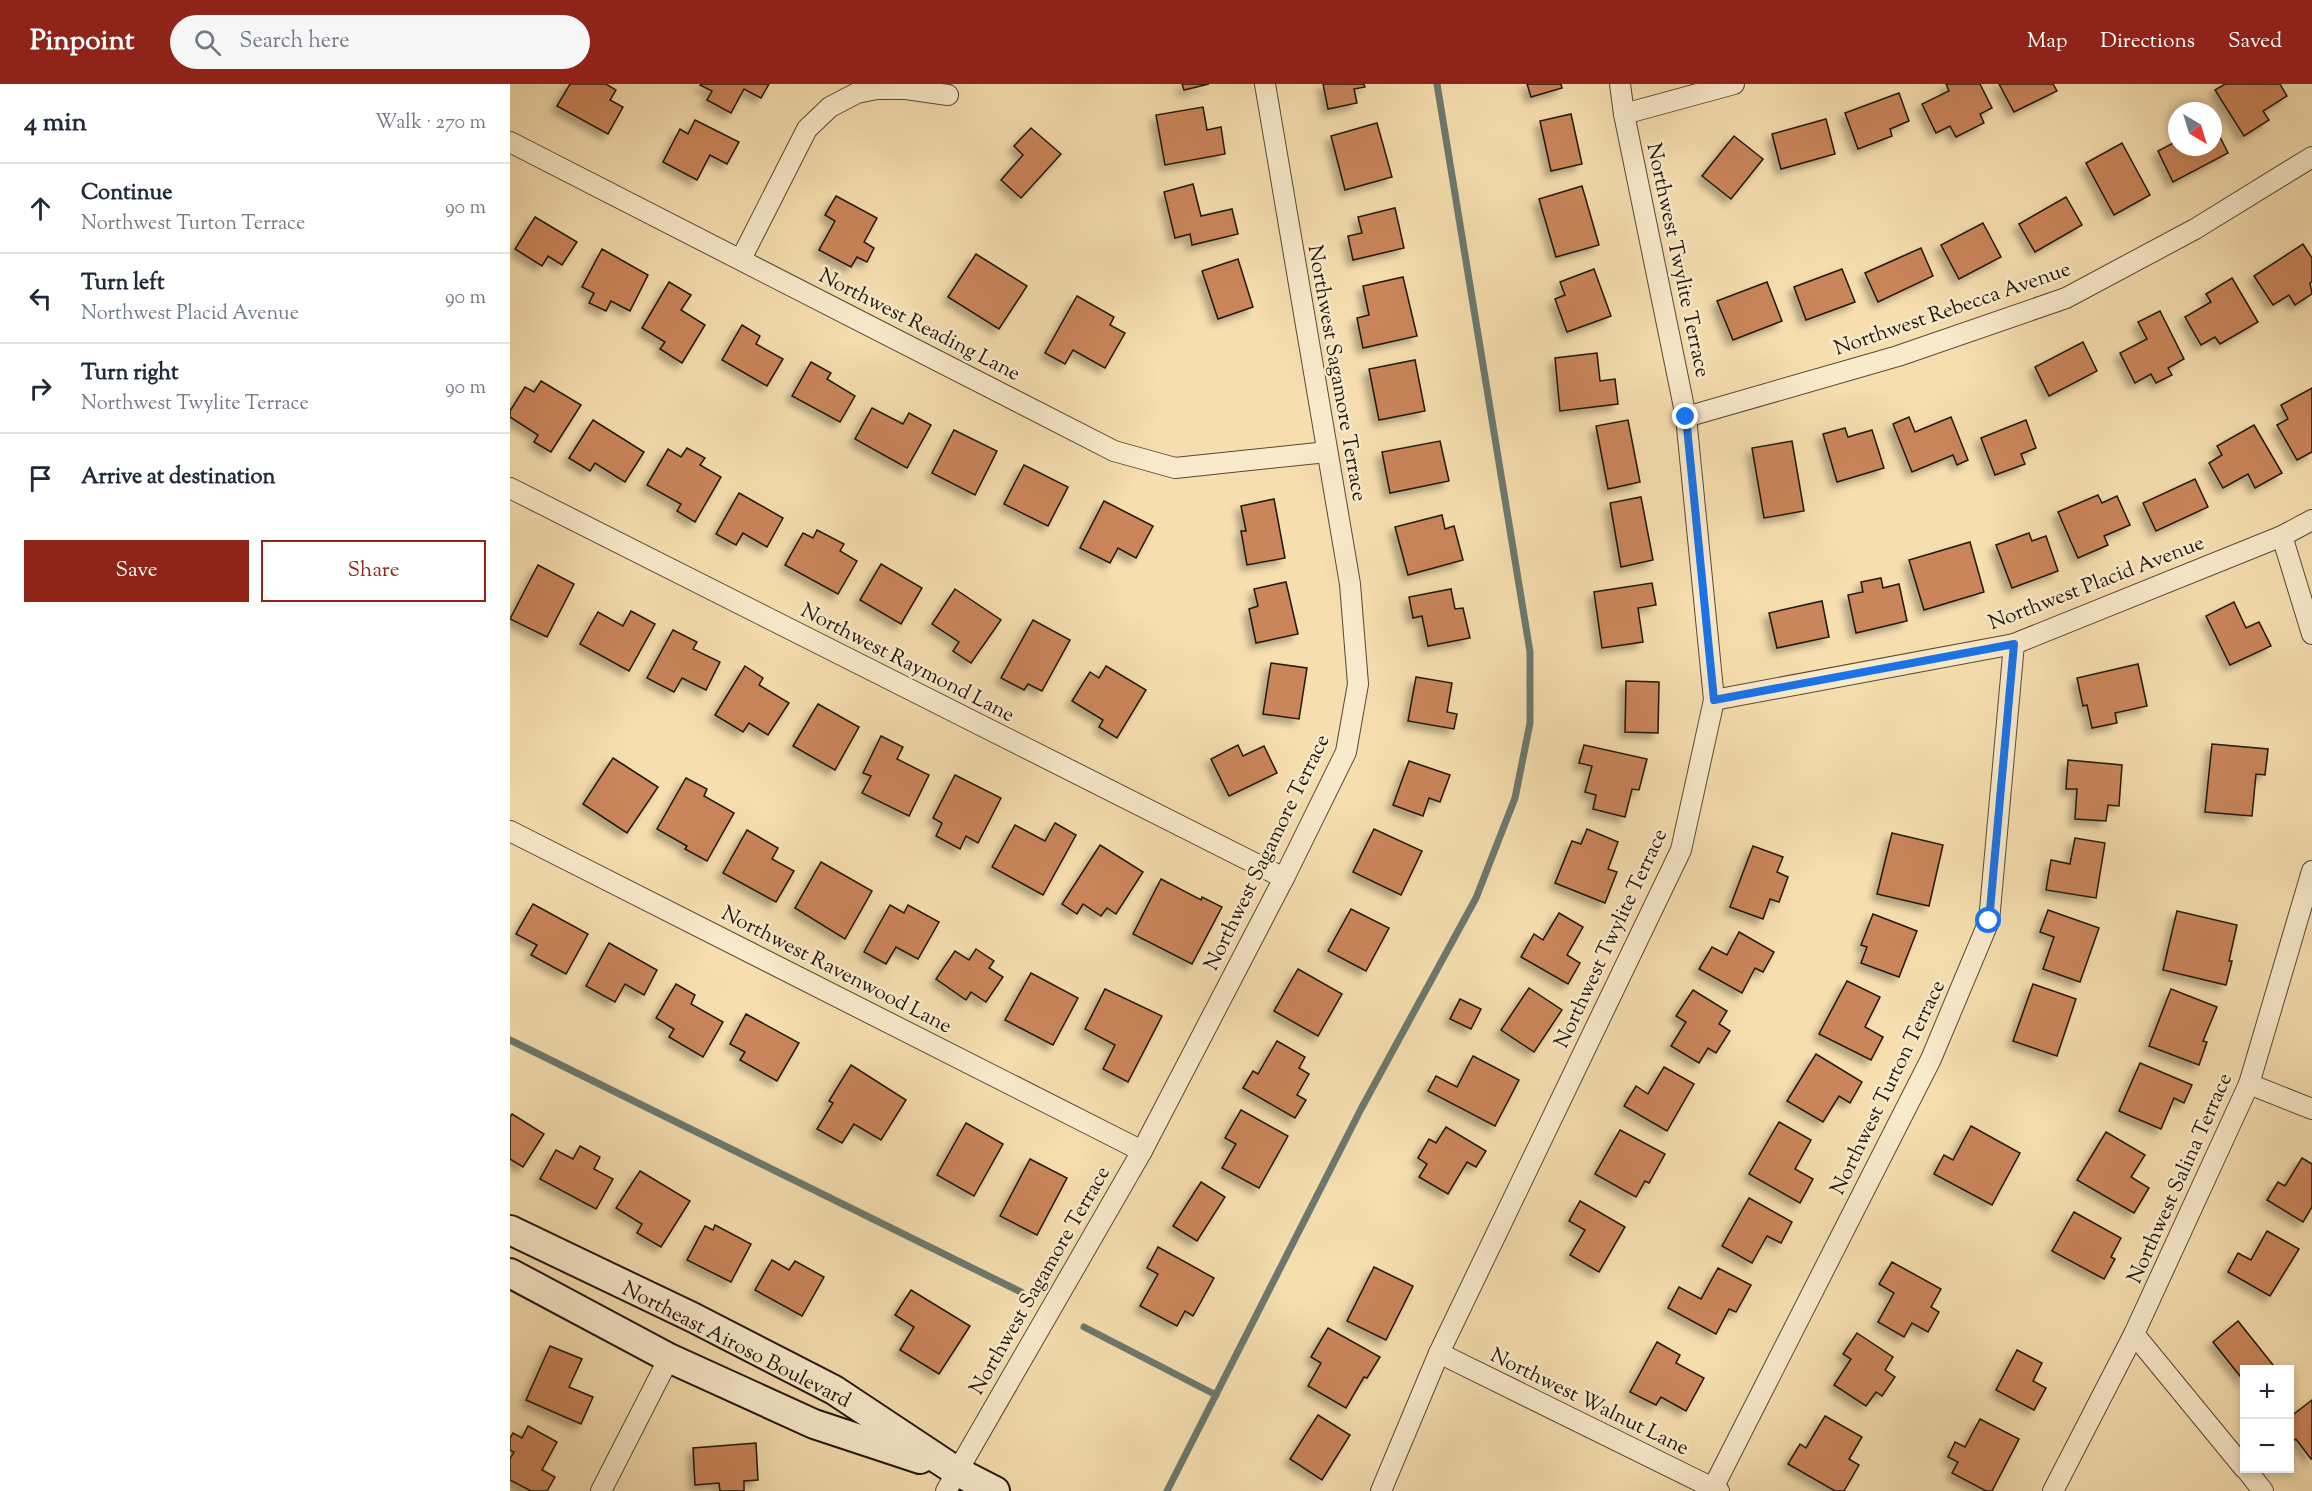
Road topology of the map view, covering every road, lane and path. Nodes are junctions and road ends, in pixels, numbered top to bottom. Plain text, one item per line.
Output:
1 (1265, 84) edge
2 (1620, 84) edge
3 (1734, 84) edge
4 (948, 95) dead end
5 (1624, 114) junction
6 (510, 142) edge
7 (2312, 157) edge
8 (741, 259) junction
9 (1686, 417) junction
10 (1327, 452) junction
11 (510, 488) edge
12 (2312, 520) edge
13 (2282, 536) junction
14 (2312, 634) edge
15 (2014, 644) junction
16 (1714, 700) junction
17 (510, 831) edge
18 (2312, 871) edge
19 (1284, 878) junction
20 (2249, 1084) junction
21 (2312, 1109) edge
22 (1143, 1150) junction
23 (510, 1230) edge
24 (510, 1273) edge
25 (2134, 1334) junction
26 (1439, 1353) junction
27 (669, 1358) junction
28 (2240, 1462) edge
29 (2249, 1473) edge
30 (951, 1481) edge
31 (1716, 1490) edge
32 (601, 1491) edge
33 (995, 1491) edge
34 (1381, 1491) edge
35 (2053, 1491) edge
36 (2263, 1491) edge

1 - 10 street, Northwest Sagamore Terrace
2 - 5 street, Northwest Twylite Terrace
3 - 5 street
4 - 8 street
5 - 9 street, Northwest Twylite Terrace
6 - 8 street, Northwest Reading Lane
7 - 9 street, Northwest Rebecca Avenue
8 - 10 street, Northwest Reading Lane
9 - 16 street, Northwest Twylite Terrace
10 - 19 street, Northwest Sagamore Terrace
11 - 19 street, Northwest Raymond Lane
12 - 13 street, Northwest Placid Avenue
13 - 14 street
13 - 15 street, Northwest Placid Avenue
15 - 16 street, Northwest Placid Avenue
15 - 31 street, Northwest Turton Terrace
16 - 26 street, Northwest Twylite Terrace
17 - 22 street, Northwest Ravenwood Lane
18 - 20 street, Northwest Salina Terrace
19 - 22 street, Northwest Sagamore Terrace
20 - 21 street
20 - 25 street, Northwest Salina Terrace
22 - 30 street, Northwest Sagamore Terrace
23 - 30 main road, Northeast Airoso Boulevard
24 - 27 main road, Northeast Airoso Boulevard
25 - 28 street
25 - 35 street, Northwest Salina Terrace
26 - 31 street, Northwest Walnut Lane
26 - 34 street, Northwest Twylite Terrace
27 - 30 main road, Northeast Airoso Boulevard
27 - 32 street
29 - 36 street
30 - 33 main road, Northeast Airoso Boulevard

